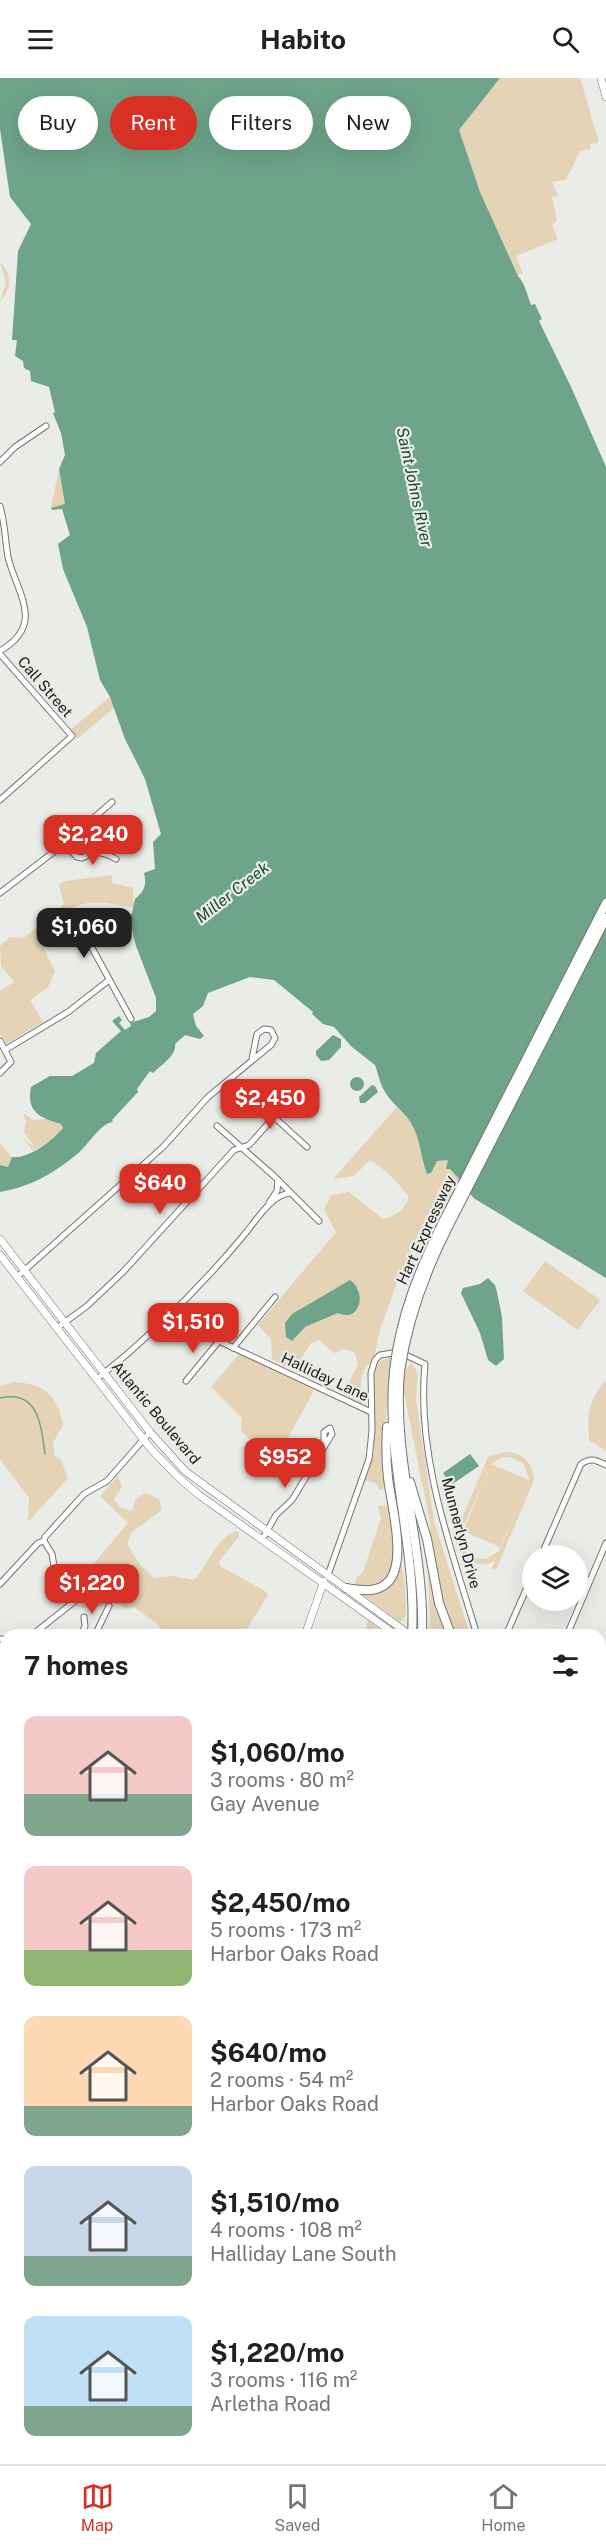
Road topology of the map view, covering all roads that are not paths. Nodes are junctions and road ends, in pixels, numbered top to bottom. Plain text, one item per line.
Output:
1 (601, 78) edge
2 (606, 97) edge
3 (46, 426) dead end
4 (0, 462) edge
5 (0, 506) edge
6 (6, 542) junction
7 (0, 545) edge
8 (0, 653) edge
9 (0, 800) edge
10 (112, 802) dead end
11 (64, 844) junction
12 (116, 859) dead end
13 (0, 893) edge
14 (606, 903) edge
15 (606, 918) edge
16 (80, 926) dead end
17 (109, 980) junction
18 (131, 1019) dead end
19 (0, 1041) edge
20 (5, 1050) junction
21 (252, 1059) junction
22 (0, 1073) edge
23 (252, 1093) dead end
24 (274, 1118) junction
25 (217, 1126) dead end
26 (241, 1147) junction
27 (307, 1147) dead end
28 (278, 1180) junction
29 (290, 1192) junction
30 (264, 1210) junction
31 (319, 1221) dead end
32 (0, 1239) edge
33 (2, 1251) edge
34 (24, 1270) junction
35 (17, 1277) junction
36 (274, 1298) dead end
37 (175, 1311) junction
38 (65, 1322) junction
39 (57, 1328) junction
40 (219, 1341) junction
41 (233, 1348) junction
42 (397, 1371) junction
43 (105, 1373) junction
44 (97, 1379) junction
45 (186, 1381) dead end
46 (392, 1394) junction
47 (371, 1412) junction
48 (150, 1432) junction
49 (144, 1439) junction
50 (324, 1446) dead end
51 (400, 1451) junction
52 (606, 1465) edge
53 (267, 1531) junction
54 (262, 1540) junction
55 (44, 1541) junction
56 (606, 1543) edge
57 (546, 1545) edge
58 (328, 1575) junction
59 (323, 1583) junction
60 (0, 1584) edge
61 (588, 1585) edge
62 (346, 1588) junction
63 (522, 1599) edge
64 (109, 1606) dead end
65 (577, 1611) edge
66 (84, 1617) dead end
67 (40, 1629) edge
68 (83, 1629) edge
69 (98, 1629) edge
70 (307, 1629) edge
71 (388, 1629) edge
72 (403, 1629) edge
73 (412, 1629) edge
74 (422, 1629) edge
75 (449, 1629) edge
76 (475, 1629) edge
77 (509, 1629) edge
78 (570, 1629) edge

1 - 2 main road
3 - 4 street
5 - 6 street
6 - 7 street
6 - 8 street
8 - 9 street, Call Street
10 - 11 street
11 - 12 street
11 - 13 street
14 - 42 highway, Hart Expressway, bridge
15 - 42 highway, Hart Expressway, bridge
16 - 17 street
17 - 18 street
17 - 20 street
19 - 20 street
20 - 22 street
21 - 21 street
21 - 34 street
23 - 24 street
24 - 26 street
24 - 27 street
25 - 26 street
26 - 28 street
26 - 38 street
28 - 29 street
28 - 30 street
29 - 30 street
29 - 31 street
30 - 37 street
32 - 33 main road, Atlantic Boulevard
33 - 34 main road, Atlantic Boulevard
33 - 35 main road, Atlantic Boulevard
34 - 35 street
34 - 38 main road, Atlantic Boulevard
35 - 39 main road, Atlantic Boulevard
36 - 41 street
37 - 40 street, Halliday Lane
37 - 43 street
38 - 39 street
38 - 43 main road, Atlantic Boulevard
39 - 44 main road, Atlantic Boulevard
40 - 41 street, Halliday Lane
40 - 45 street
41 - 47 street, Halliday Lane
42 - 46 highway, Hart Expressway
42 - 51 highway, Hart Expressway
43 - 44 street
43 - 48 main road, Atlantic Boulevard
44 - 49 main road, Atlantic Boulevard
46 - 62 highway
46 - 73 highway, Hart Expressway
47 - 58 street
47 - 76 street, Munnerlyn Drive
48 - 49 street
48 - 53 main road, Atlantic Boulevard
49 - 54 main road, Atlantic Boulevard
49 - 55 street
50 - 53 street
51 - 74 highway, Hart Expressway
51 - 75 highway
52 - 57 street
53 - 54 street
53 - 58 main road, Atlantic Boulevard
54 - 59 main road, Atlantic Boulevard
55 - 60 street
55 - 67 street
56 - 61 street
58 - 59 main road
58 - 62 main road, Atlantic Boulevard
59 - 70 main road
59 - 71 main road, Atlantic Boulevard
62 - 72 main road, Atlantic Boulevard
63 - 77 street
64 - 69 street
65 - 78 street
66 - 68 street

